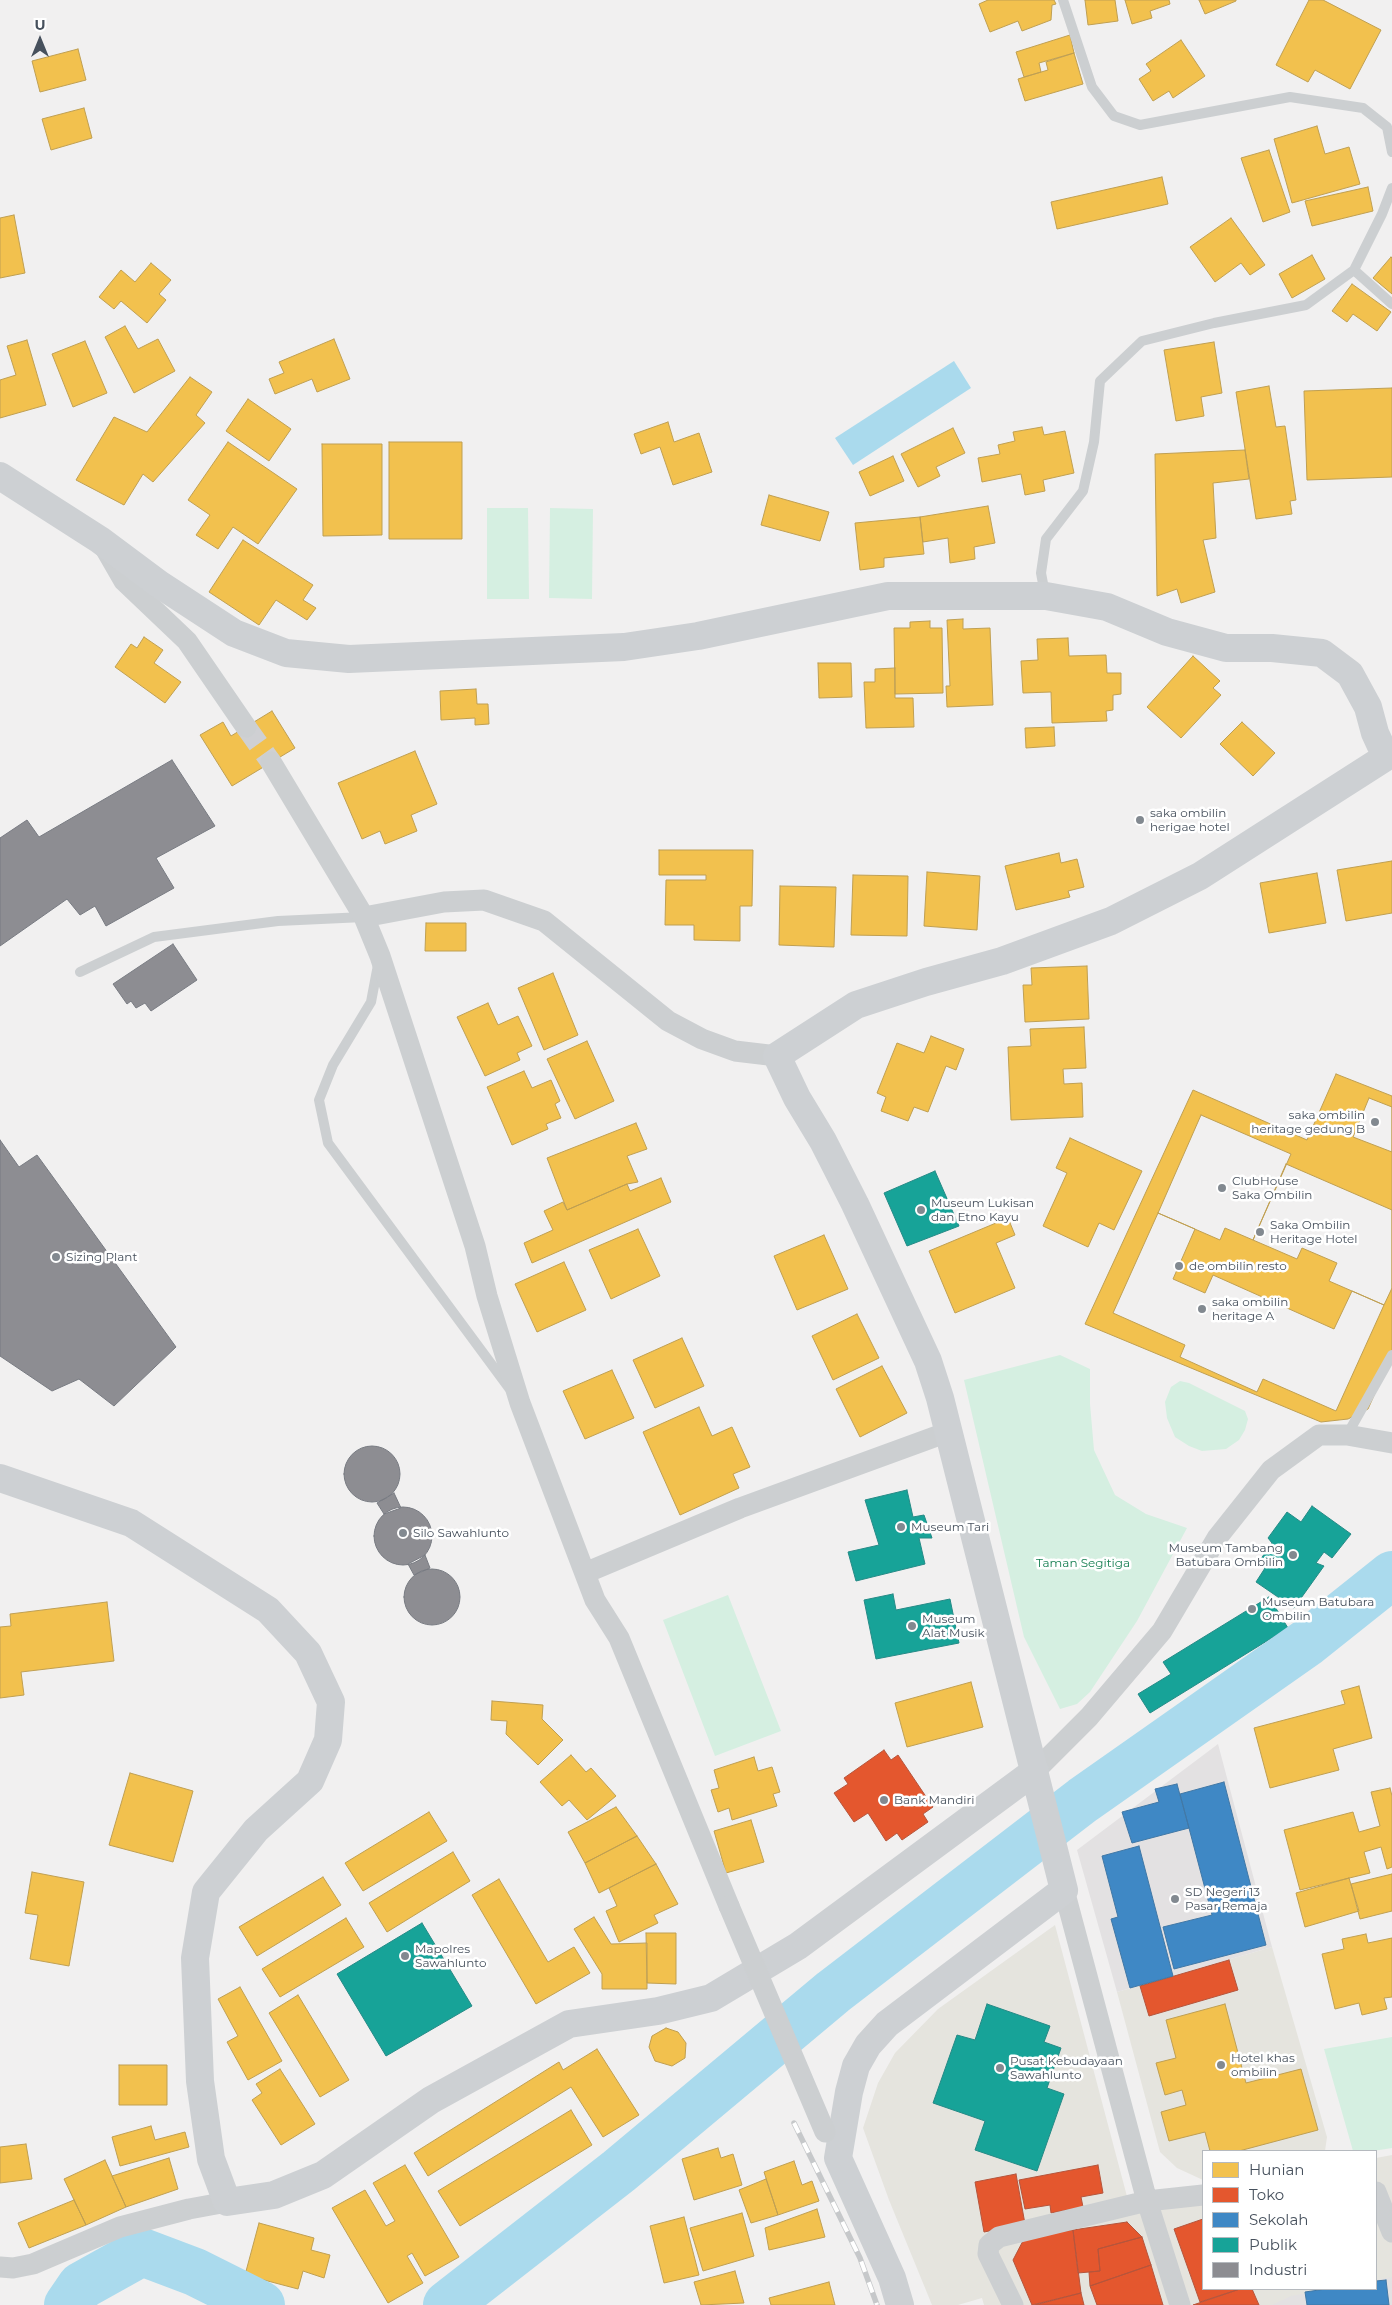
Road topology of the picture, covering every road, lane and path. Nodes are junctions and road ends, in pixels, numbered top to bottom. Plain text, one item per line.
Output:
1 (1063, 0) edge
2 (1392, 152) edge
3 (1392, 188) edge
4 (1354, 270) junction
5 (1392, 304) edge
6 (0, 476) edge
7 (100, 540) junction
8 (1046, 596) junction
9 (246, 727) tunnel mouth
10 (1389, 755) edge
11 (271, 762) tunnel mouth
12 (364, 917) junction
13 (380, 956) junction
14 (80, 972) dead end
15 (778, 1056) junction
16 (1392, 1355) edge
17 (520, 1403) junction
18 (948, 1432) junction
19 (1357, 1436) junction
20 (1392, 1443) edge
21 (0, 1478) edge
22 (585, 1573) junction
23 (1034, 1771) junction
24 (1064, 1890) junction
25 (838, 2158) junction
26 (1377, 2194) edge
27 (1202, 2195) edge
28 (1147, 2201) junction
29 (227, 2202) junction
30 (1392, 2232) edge
31 (0, 2267) edge
32 (900, 2305) edge
33 (1013, 2305) edge
34 (1180, 2305) edge

1 - 2 lane
3 - 4 lane
4 - 5 lane
4 - 8 lane
6 - 7 main road
7 - 8 main road
7 - 9 street
8 - 10 main road
10 - 15 main road
11 - 12 street
12 - 13 street
12 - 14 lane
12 - 15 street
13 - 17 street
13 - 17 lane
15 - 18 main road
16 - 19 lane
17 - 22 street
18 - 22 street
18 - 23 main road
19 - 20 street
19 - 23 street
21 - 29 main road
22 - 25 street, bridge
23 - 24 main road
23 - 29 main road
24 - 25 main road
24 - 28 street
25 - 32 main road
26 - 30 street
27 - 28 street
28 - 33 street
28 - 34 street
29 - 31 street

